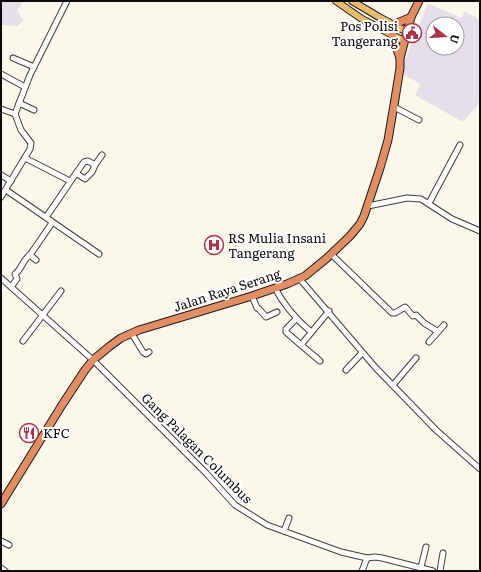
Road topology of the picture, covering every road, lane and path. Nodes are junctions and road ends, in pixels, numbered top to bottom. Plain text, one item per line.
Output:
1 (67, 1) edge
2 (336, 1) edge
3 (352, 1) edge
4 (419, 1) edge
5 (411, 17) junction
6 (393, 25) junction
7 (407, 32) junction
8 (392, 35) junction
9 (404, 41) junction
10 (13, 58) dead end
11 (400, 58) junction
12 (34, 67) junction
13 (1, 74) edge
14 (25, 87) junction
15 (19, 103) junction
16 (394, 107) junction
17 (1, 109) edge
18 (34, 110) dead end
19 (15, 114) junction
20 (419, 120) dead end
21 (460, 145) dead end
22 (102, 156) dead end
23 (25, 158) junction
24 (95, 165) junction
25 (76, 173) junction
26 (1, 175) edge
27 (70, 181) junction
28 (11, 182) junction
29 (6, 190) junction
30 (1, 197) edge
31 (429, 204) junction
32 (368, 206) junction
33 (46, 217) junction
34 (52, 223) junction
35 (480, 231) edge
36 (99, 254) dead end
37 (332, 254) junction
38 (30, 255) junction
39 (36, 260) dead end
40 (1, 278) edge
41 (299, 278) junction
42 (11, 287) junction
43 (275, 288) junction
44 (61, 291) dead end
45 (252, 296) junction
46 (329, 311) junction
47 (277, 312) dead end
48 (42, 315) junction
49 (296, 319) junction
50 (444, 325) dead end
51 (437, 331) junction
52 (311, 332) junction
53 (132, 334) junction
54 (24, 341) dead end
55 (429, 342) dead end
56 (301, 345) junction
57 (149, 352) dead end
58 (362, 353) junction
59 (416, 358) dead end
60 (320, 361) dead end
61 (94, 362) junction
62 (346, 370) dead end
63 (393, 385) junction
64 (480, 468) edge
65 (2, 501) edge
66 (289, 518) dead end
67 (284, 531) junction
68 (1, 541) edge
69 (9, 545) dead end
70 (426, 547) dead end
71 (443, 553) dead end
72 (367, 558) junction
73 (421, 567) junction
74 (1, 568) edge
75 (5, 571) edge
76 (362, 571) edge
77 (433, 571) edge
78 (440, 571) edge

1 - 12 street
2 - 8 main road
3 - 6 main road
4 - 5 highway, Jalan Raya Serang
5 - 6 highway
5 - 7 highway, Jalan Raya Serang
6 - 7 main road
7 - 9 highway, Jalan Raya Serang
8 - 9 main road
8 - 11 highway
9 - 11 highway, Jalan Raya Serang
10 - 12 street
11 - 16 highway, Jalan Raya Serang
12 - 14 street
13 - 14 street
14 - 15 street
15 - 18 street
15 - 19 street
16 - 20 street
16 - 32 highway, Jalan Raya Serang
17 - 19 street
19 - 23 street
21 - 31 street
22 - 24 street
23 - 27 street
23 - 28 street
24 - 25 street
24 - 25 street
25 - 27 street
26 - 28 street
27 - 33 street
28 - 29 street
29 - 30 street
29 - 33 street
31 - 32 street
31 - 35 street
32 - 37 highway, Jalan Raya Serang
33 - 34 street
34 - 36 street
34 - 38 street
37 - 41 highway, Jalan Raya Serang
37 - 51 street
38 - 39 street
38 - 42 street
40 - 42 street, Gang Palagan Columbus
41 - 43 highway, Jalan Raya Serang
41 - 46 street
42 - 48 street, Gang Palagan Columbus
43 - 45 highway, Jalan Raya Serang
43 - 49 street
44 - 48 street
45 - 47 street
45 - 53 highway, Jalan Raya Serang
46 - 52 street
46 - 58 street
48 - 54 street
48 - 61 street, Gang Palagan Columbus
49 - 52 street
49 - 56 street
50 - 51 street
51 - 55 street
52 - 56 street
53 - 57 street
53 - 61 highway, Jalan Raya Serang
56 - 60 street
58 - 62 street
58 - 63 street
59 - 63 street
61 - 65 highway
61 - 67 street, Gang Palagan Columbus
63 - 64 street
66 - 67 street
67 - 72 street, Gang Palagan Columbus
68 - 69 street
70 - 73 street
71 - 78 street
72 - 73 street, Gang Palagan Columbus
72 - 76 street
73 - 77 street, Gang Palagan Columbus
74 - 75 street

